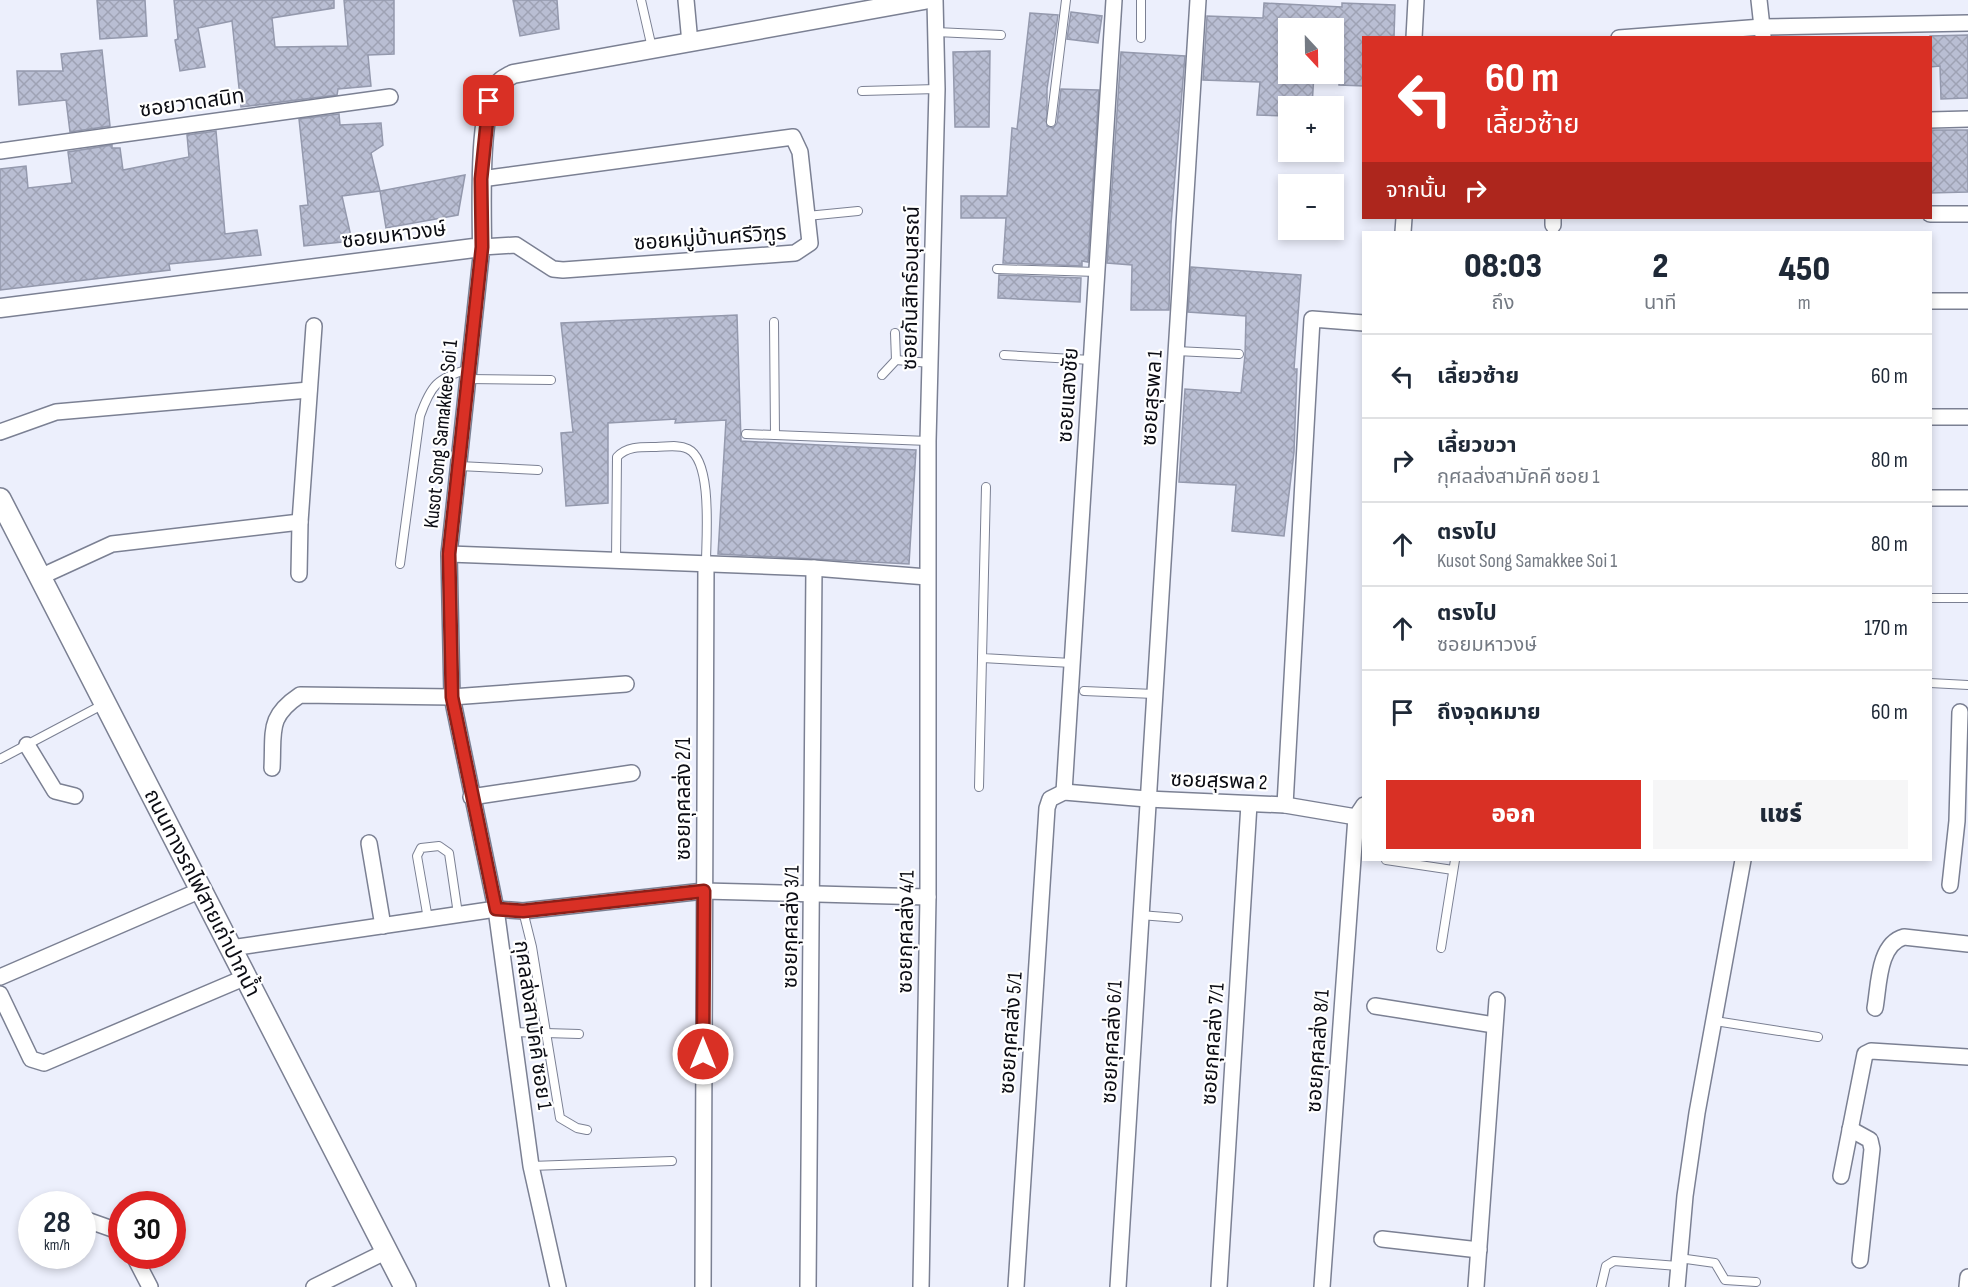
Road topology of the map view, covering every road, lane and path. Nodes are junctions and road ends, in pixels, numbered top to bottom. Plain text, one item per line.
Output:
1 (641, 0) edge
2 (686, 0) edge
3 (924, 0) edge
4 (935, 0) edge
5 (1066, 0) edge
6 (1114, 0) edge
7 (1141, 0) edge
8 (1198, 0) edge
9 (1416, 0) edge
10 (1759, 0) edge
11 (1968, 23) edge
12 (936, 32) junction
13 (1763, 32) edge
14 (1001, 35) dead end
15 (1414, 36) edge
16 (1649, 36) edge
17 (1141, 38) dead end
18 (690, 43) junction
19 (652, 50) junction
20 (937, 89) junction
21 (862, 91) dead end
22 (390, 97) dead end
23 (1968, 119) edge
24 (1932, 120) edge
25 (1051, 122) dead end
26 (0, 151) edge
27 (481, 179) junction
28 (858, 211) dead end
29 (1932, 214) edge
30 (1968, 214) edge
31 (807, 216) junction
32 (482, 247) junction
33 (997, 269) dead end
34 (1097, 272) junction
35 (1932, 301) edge
36 (1968, 301) edge
37 (0, 308) edge
38 (774, 322) dead end
39 (1362, 323) edge
40 (314, 327) dead end
41 (895, 333) dead end
42 (1176, 351) junction
43 (1239, 354) dead end
44 (1004, 355) dead end
45 (896, 360) junction
46 (1091, 360) junction
47 (930, 363) junction
48 (468, 374) junction
49 (882, 375) dead end
50 (551, 380) dead end
51 (309, 390) junction
52 (1932, 417) edge
53 (1968, 417) edge
54 (0, 432) edge
55 (746, 434) dead end
56 (775, 435) junction
57 (928, 441) junction
58 (459, 466) junction
59 (538, 470) dead end
60 (986, 487) dead end
61 (1932, 498) edge
62 (1968, 498) edge
63 (0, 499) edge
64 (300, 522) junction
65 (449, 554) junction
66 (616, 561) junction
67 (706, 563) junction
68 (400, 564) dead end
69 (814, 568) junction
70 (299, 574) dead end
71 (40, 577) junction
72 (927, 577) junction
73 (1932, 598) edge
74 (1968, 598) edge
75 (982, 658) junction
76 (1072, 663) junction
77 (1932, 683) edge
78 (626, 684) dead end
79 (1968, 685) edge
80 (1083, 691) dead end
81 (1154, 694) junction
82 (452, 697) junction
83 (105, 704) junction
84 (1960, 712) dead end
85 (27, 745) junction
86 (0, 759) edge
87 (272, 768) dead end
88 (632, 773) dead end
89 (979, 787) dead end
90 (1064, 792) junction
91 (75, 796) dead end
92 (471, 797) junction
93 (1147, 799) junction
94 (1249, 804) junction
95 (1285, 805) junction
96 (1360, 811) edge
97 (1962, 821) edge
98 (369, 843) dead end
99 (1358, 855) edge
100 (1393, 861) edge
101 (1455, 861) edge
102 (1743, 861) edge
103 (1453, 870) junction
104 (1950, 885) dead end
105 (201, 890) junction
106 (704, 891) junction
107 (813, 893) junction
108 (928, 897) junction
109 (496, 909) junction
110 (523, 911) junction
111 (458, 915) junction
112 (1140, 915) junction
113 (1178, 918) dead end
114 (428, 919) junction
115 (382, 926) junction
116 (1968, 944) edge
117 (231, 948) junction
118 (1441, 948) dead end
119 (0, 977) edge
120 (246, 977) junction
121 (0, 994) edge
122 (1497, 1000) dead end
123 (1375, 1006) dead end
124 (1875, 1008) dead end
125 (1715, 1021) junction
126 (1494, 1025) junction
127 (512, 1032) junction
128 (546, 1034) junction
129 (579, 1034) dead end
130 (1818, 1037) dead end
131 (1968, 1057) edge
132 (1850, 1129) junction
133 (587, 1130) dead end
134 (672, 1161) dead end
135 (531, 1166) junction
136 (1841, 1176) dead end
137 (1382, 1239) dead end
138 (1479, 1250) junction
139 (387, 1251) junction
140 (1860, 1260) dead end
141 (1679, 1262) junction
142 (141, 1269) edge
143 (1968, 1277) edge
144 (1756, 1282) dead end
145 (150, 1287) edge
146 (314, 1287) edge
147 (405, 1287) edge
148 (558, 1287) edge
149 (703, 1287) edge
150 (808, 1287) edge
151 (921, 1287) edge
152 (1016, 1287) edge
153 (1118, 1287) edge
154 (1219, 1287) edge
155 (1322, 1287) edge
156 (1476, 1287) edge
157 (1601, 1287) edge
158 (1677, 1287) edge
159 (1966, 1287) edge

1 - 19 lane
2 - 18 street
3 - 18 street
4 - 12 street, ซอยกันสิทธ์อนุสรณ์
5 - 25 lane
6 - 34 street, ซอยแสงชัย
7 - 17 lane
8 - 42 street, ซอยสุรพล 1
9 - 15 street
10 - 13 street
11 - 13 street
12 - 14 lane
12 - 20 street, ซอยกันสิทธ์อนุสรณ์
13 - 16 street
18 - 19 street
19 - 27 street
20 - 21 lane
20 - 47 street, ซอยกันสิทธ์อนุสรณ์
22 - 26 street, ซอยวาดสนิท
23 - 24 street
27 - 31 street, ซอยหมู่บ้านศรีวิฑูร
27 - 32 street
28 - 31 lane
29 - 30 street
31 - 32 street, ซอยหมู่บ้านศรีวิฑูร
32 - 37 street, ซอยมหาวงษ์
32 - 48 street, Kusot Song Samakkee Soi 1
33 - 34 lane
34 - 46 street, ซอยแสงชัย
35 - 36 street
38 - 56 lane
39 - 95 street
40 - 51 street
41 - 45 lane
42 - 43 lane
42 - 81 street, ซอยสุรพล 1
44 - 46 lane
45 - 47 lane
45 - 49 lane
46 - 76 street, ซอยแสงชัย
47 - 57 street, ซอยกันสิทธ์อนุสรณ์
48 - 50 lane
48 - 58 street, Kusot Song Samakkee Soi 1
48 - 68 lane
51 - 54 street
51 - 64 street
52 - 53 street
55 - 56 lane
56 - 57 lane
57 - 72 street, ซอยกันสิทธ์อนุสรณ์
58 - 59 lane
58 - 65 street, Kusot Song Samakkee Soi 1
60 - 75 lane
61 - 62 street
63 - 71 main road, ถนนทางรถไฟสายเก่าปากน้ำ
64 - 70 street
64 - 71 street
65 - 66 street
65 - 82 street, Kusot Song Samakkee Soi 1
66 - 67 street
66 - 67 lane
67 - 69 street
67 - 106 street, ซอยกุศลส่ง 2/1
69 - 72 street
69 - 107 street, ซอยกุศลส่ง 3/1
71 - 83 main road, ถนนทางรถไฟสายเก่าปากน้ำ
72 - 108 street, ซอยกุศลส่ง 4/1
73 - 74 lane
75 - 76 lane
75 - 89 lane
76 - 90 street, ซอยแสงชัย
77 - 79 lane
78 - 82 street
80 - 81 lane
81 - 93 street, ซอยสุรพล 1
82 - 87 street
82 - 92 street, กุศลส่งสามัคคี ซอย 1
83 - 85 lane
83 - 105 main road, ถนนทางรถไฟสายเก่าปากน้ำ
84 - 97 street
85 - 86 lane
85 - 91 street
88 - 92 street
90 - 93 street, ซอยสุรพล 2
90 - 152 street, ซอยกุศลส่ง 5/1
92 - 109 street, กุศลส่งสามัคคี ซอย 1
93 - 94 street, ซอยสุรพล 2
93 - 112 street, ซอยกุศลส่ง 6/1
94 - 95 street, ซอยสุรพล 2
94 - 154 street, ซอยกุศลส่ง 7/1
95 - 96 street, ซอยสุรพล 2
96 - 99 street, ซอยกุศลส่ง 8/1
97 - 104 street
98 - 115 street
99 - 155 street, ซอยกุศลส่ง 8/1
100 - 103 lane
101 - 103 lane
102 - 125 street
103 - 118 lane
105 - 117 main road, ถนนทางรถไฟสายเก่าปากน้ำ
105 - 119 street
106 - 107 street
106 - 110 street
106 - 149 street, ซอยกุศลส่ง 2/1
107 - 108 street
107 - 150 street, ซอยกุศลส่ง 3/1
108 - 151 street, ซอยกุศลส่ง 4/1
109 - 110 street
109 - 111 street
109 - 127 street, กุศลส่งสามัคคี ซอย 1
110 - 128 lane
111 - 114 street
111 - 114 lane
112 - 113 lane
112 - 153 street, ซอยกุศลส่ง 6/1
114 - 115 street
115 - 117 street
116 - 124 street
117 - 120 main road, ถนนทางรถไฟสายเก่าปากน้ำ
120 - 121 street
120 - 139 main road, ถนนทางรถไฟสายเก่าปากน้ำ
122 - 126 street
123 - 126 street
125 - 130 lane
125 - 141 street
126 - 138 street
127 - 128 lane
127 - 135 street, กุศลส่งสามัคคี ซอย 1
128 - 129 lane
128 - 133 lane
131 - 132 street
132 - 136 street
132 - 140 street
134 - 135 lane
135 - 148 street, กุศลส่งสามัคคี ซอย 1
137 - 138 street
138 - 156 street
139 - 146 street
139 - 147 main road, ถนนทางรถไฟสายเก่าปากน้ำ
141 - 144 lane
141 - 157 lane
141 - 158 street
142 - 145 street
143 - 159 street

